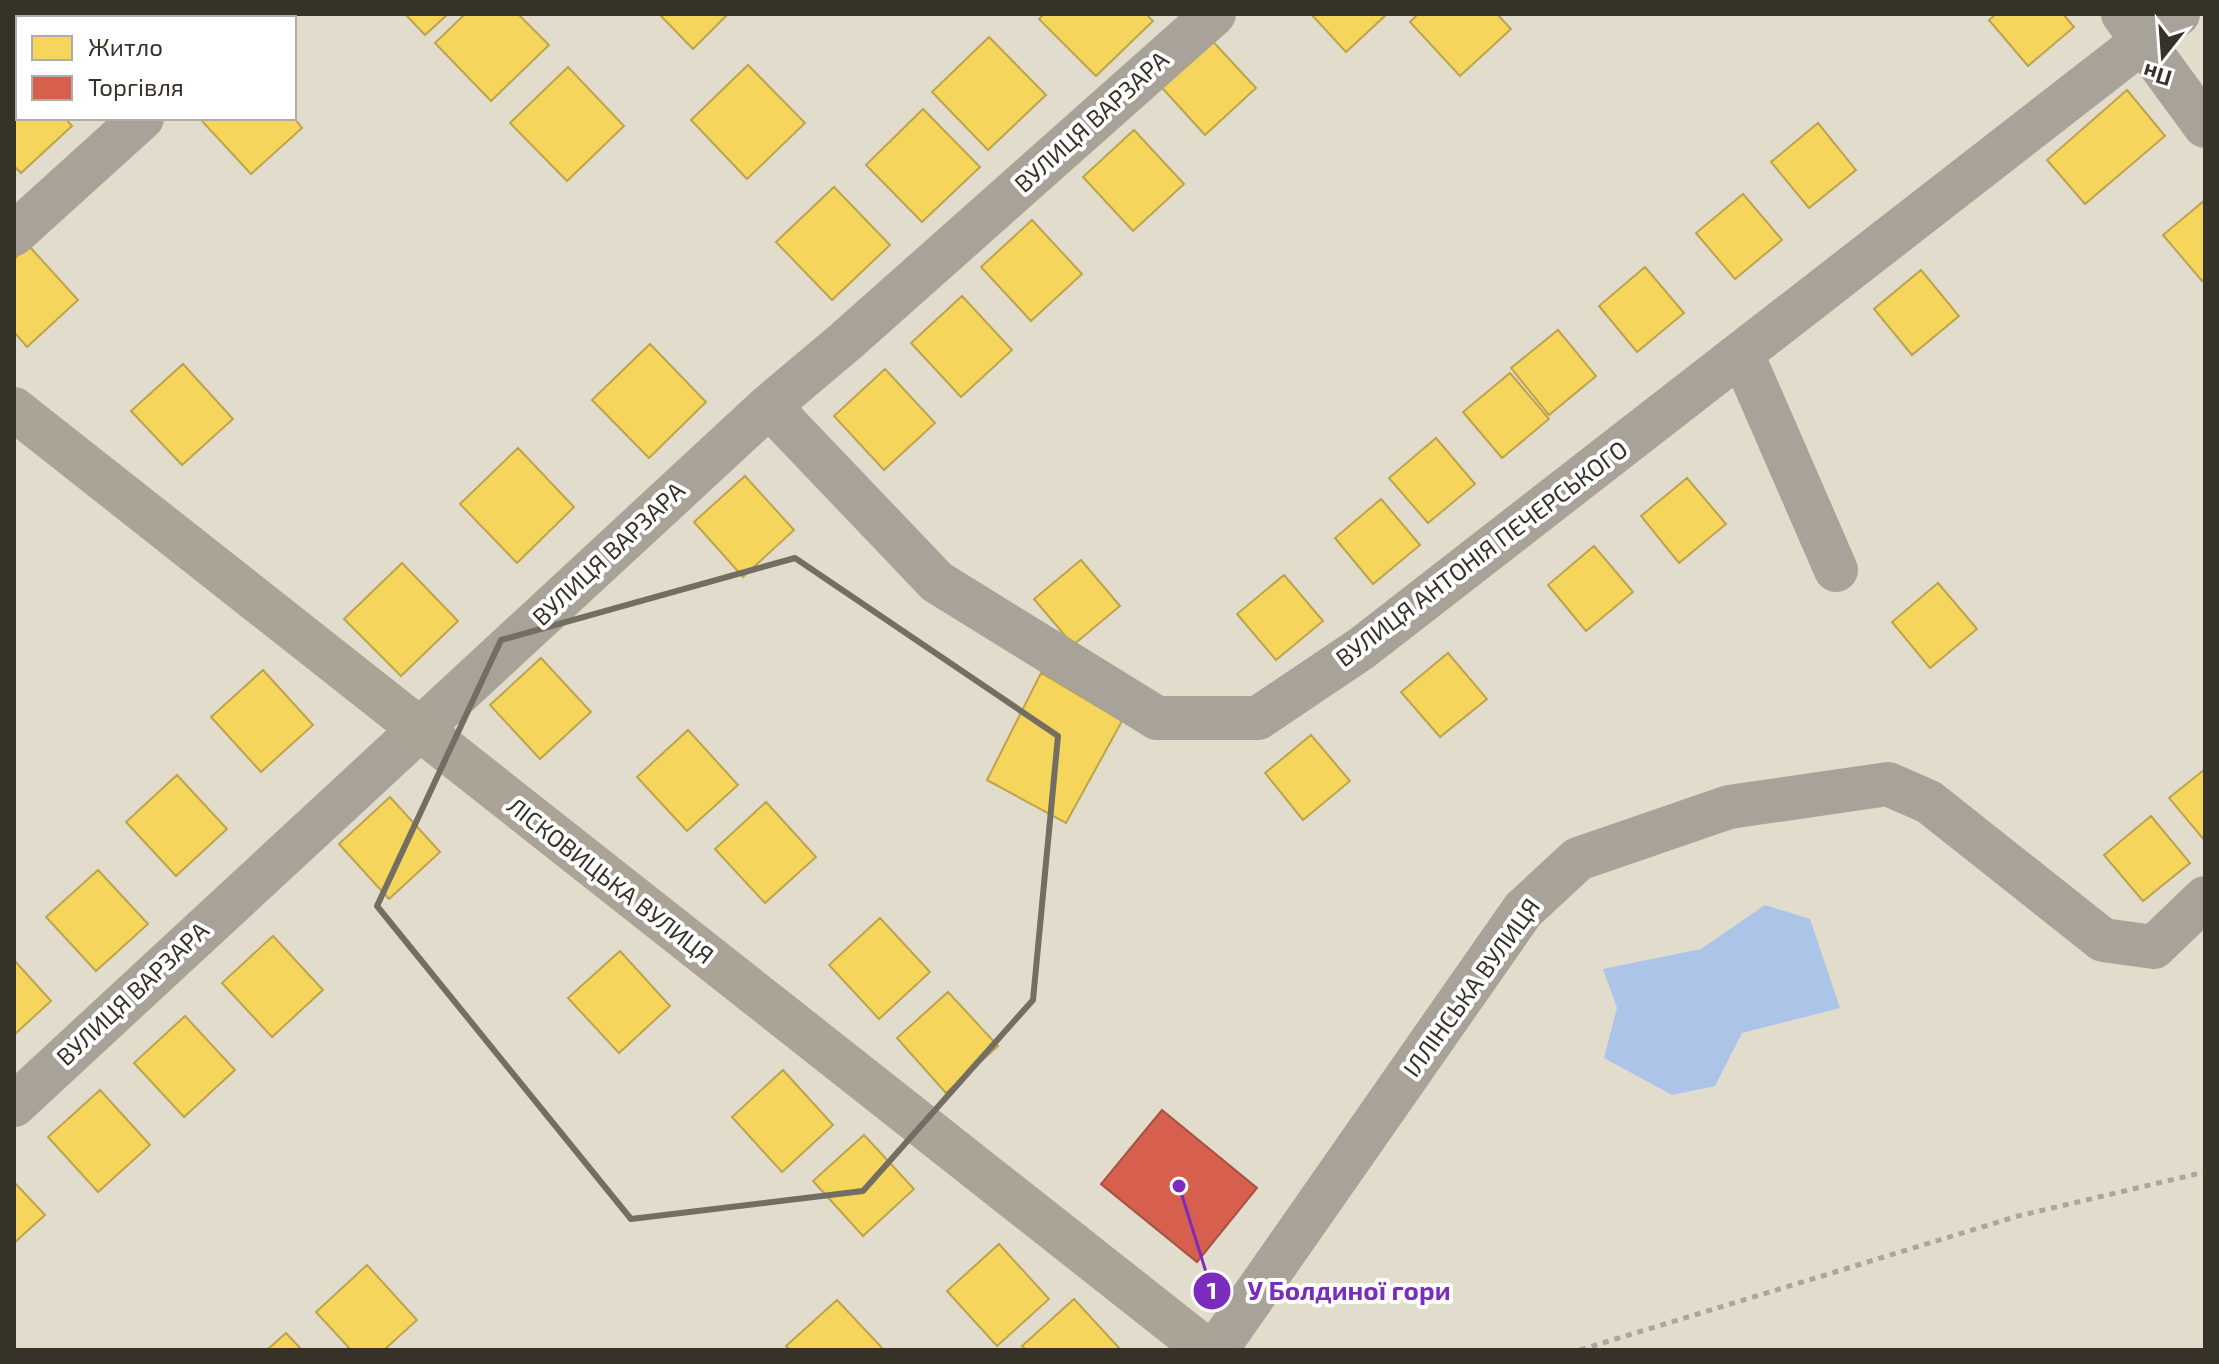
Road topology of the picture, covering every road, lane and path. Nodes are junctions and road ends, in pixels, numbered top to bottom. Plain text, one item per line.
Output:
1 (1214, 14) edge
2 (2149, 23) edge
3 (140, 120) edge
4 (2205, 126) edge
5 (14, 234) edge
6 (1742, 354) junction
7 (769, 406) junction
8 (14, 409) edge
9 (1836, 570) dead end
10 (417, 730) junction
11 (2205, 898) edge
12 (14, 1105) edge
13 (2205, 1172) edge
14 (1207, 1350) edge
15 (1216, 1350) edge
16 (1580, 1350) edge

1 - 7 street, ВУЛИЦЯ ВАРЗАРА
2 - 4 street
2 - 6 street, ВУЛИЦЯ АНТОНІЯ ПЕЧЕРСЬКОГО
3 - 5 street
6 - 7 street, ВУЛИЦЯ АНТОНІЯ ПЕЧЕРСЬКОГО
6 - 9 street
7 - 10 street, ВУЛИЦЯ ВАРЗАРА
8 - 10 main road, ЛІСКОВИЦЬКА ВУЛИЦЯ
10 - 12 street, ВУЛИЦЯ ВАРЗАРА
10 - 14 main road, ЛІСКОВИЦЬКА ВУЛИЦЯ
11 - 15 street, ІЛЛІНСЬКА ВУЛИЦЯ
13 - 16 path

